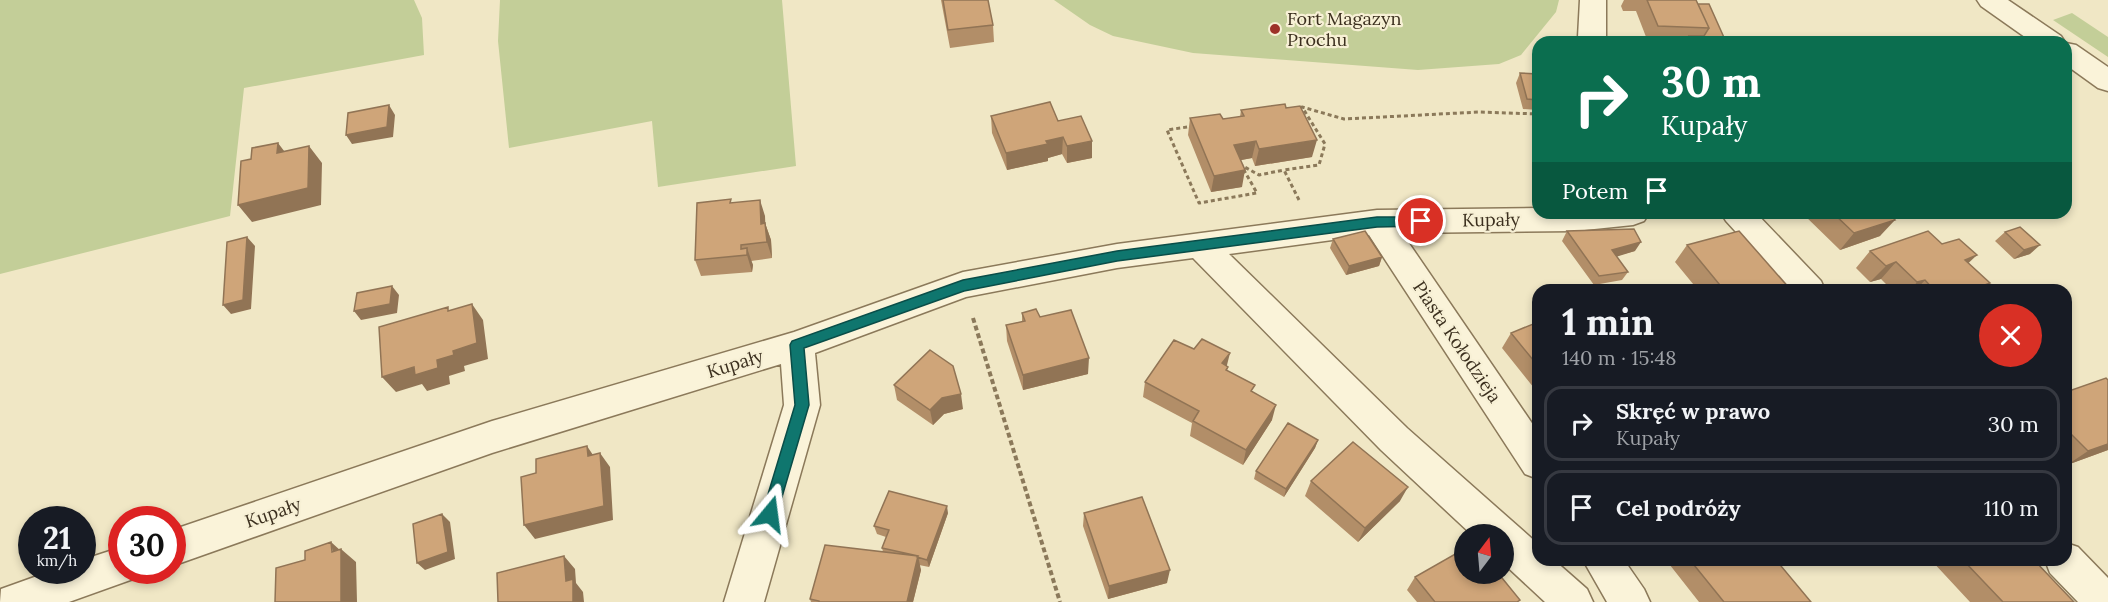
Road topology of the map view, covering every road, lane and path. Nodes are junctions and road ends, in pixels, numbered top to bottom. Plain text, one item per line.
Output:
1 (1593, 0) edge
2 (1990, 0) edge
3 (1593, 36) edge
4 (2042, 36) edge
5 (2072, 56) edge
6 (2108, 81) edge
7 (1302, 107) junction
8 (1291, 109) edge
9 (1532, 114) edge
10 (1201, 124) edge
11 (1284, 170) junction
12 (1575, 219) edge
13 (1743, 219) edge
14 (1377, 222) junction
15 (1315, 230) junction
16 (1200, 245) junction
17 (1803, 284) edge
18 (963, 285) junction
19 (797, 345) junction
20 (1532, 454) edge
21 (1487, 524) edge
22 (186, 543) edge
23 (1514, 548) edge
24 (1532, 565) edge
25 (1534, 566) edge
26 (1606, 566) edge
27 (2070, 566) edge
28 (108, 570) edge
29 (15, 602) edge
30 (744, 602) edge
31 (1060, 602) edge
32 (1573, 602) edge
33 (1630, 602) edge
34 (2104, 602) edge

1 - 3 street
2 - 4 street
5 - 6 street
7 - 8 path
7 - 9 path
7 - 11 path
10 - 11 path
11 - 15 path
12 - 14 street, Kupały
13 - 17 street
14 - 15 street, Kupały
14 - 20 street, Piasta Kołodzieja
15 - 16 street, Kupały
16 - 18 street, Kupały
16 - 21 street
18 - 19 street, Kupały
18 - 31 path
19 - 22 street, Kupały
19 - 30 street
23 - 24 street
25 - 32 street
26 - 33 street
27 - 34 street
28 - 29 street

